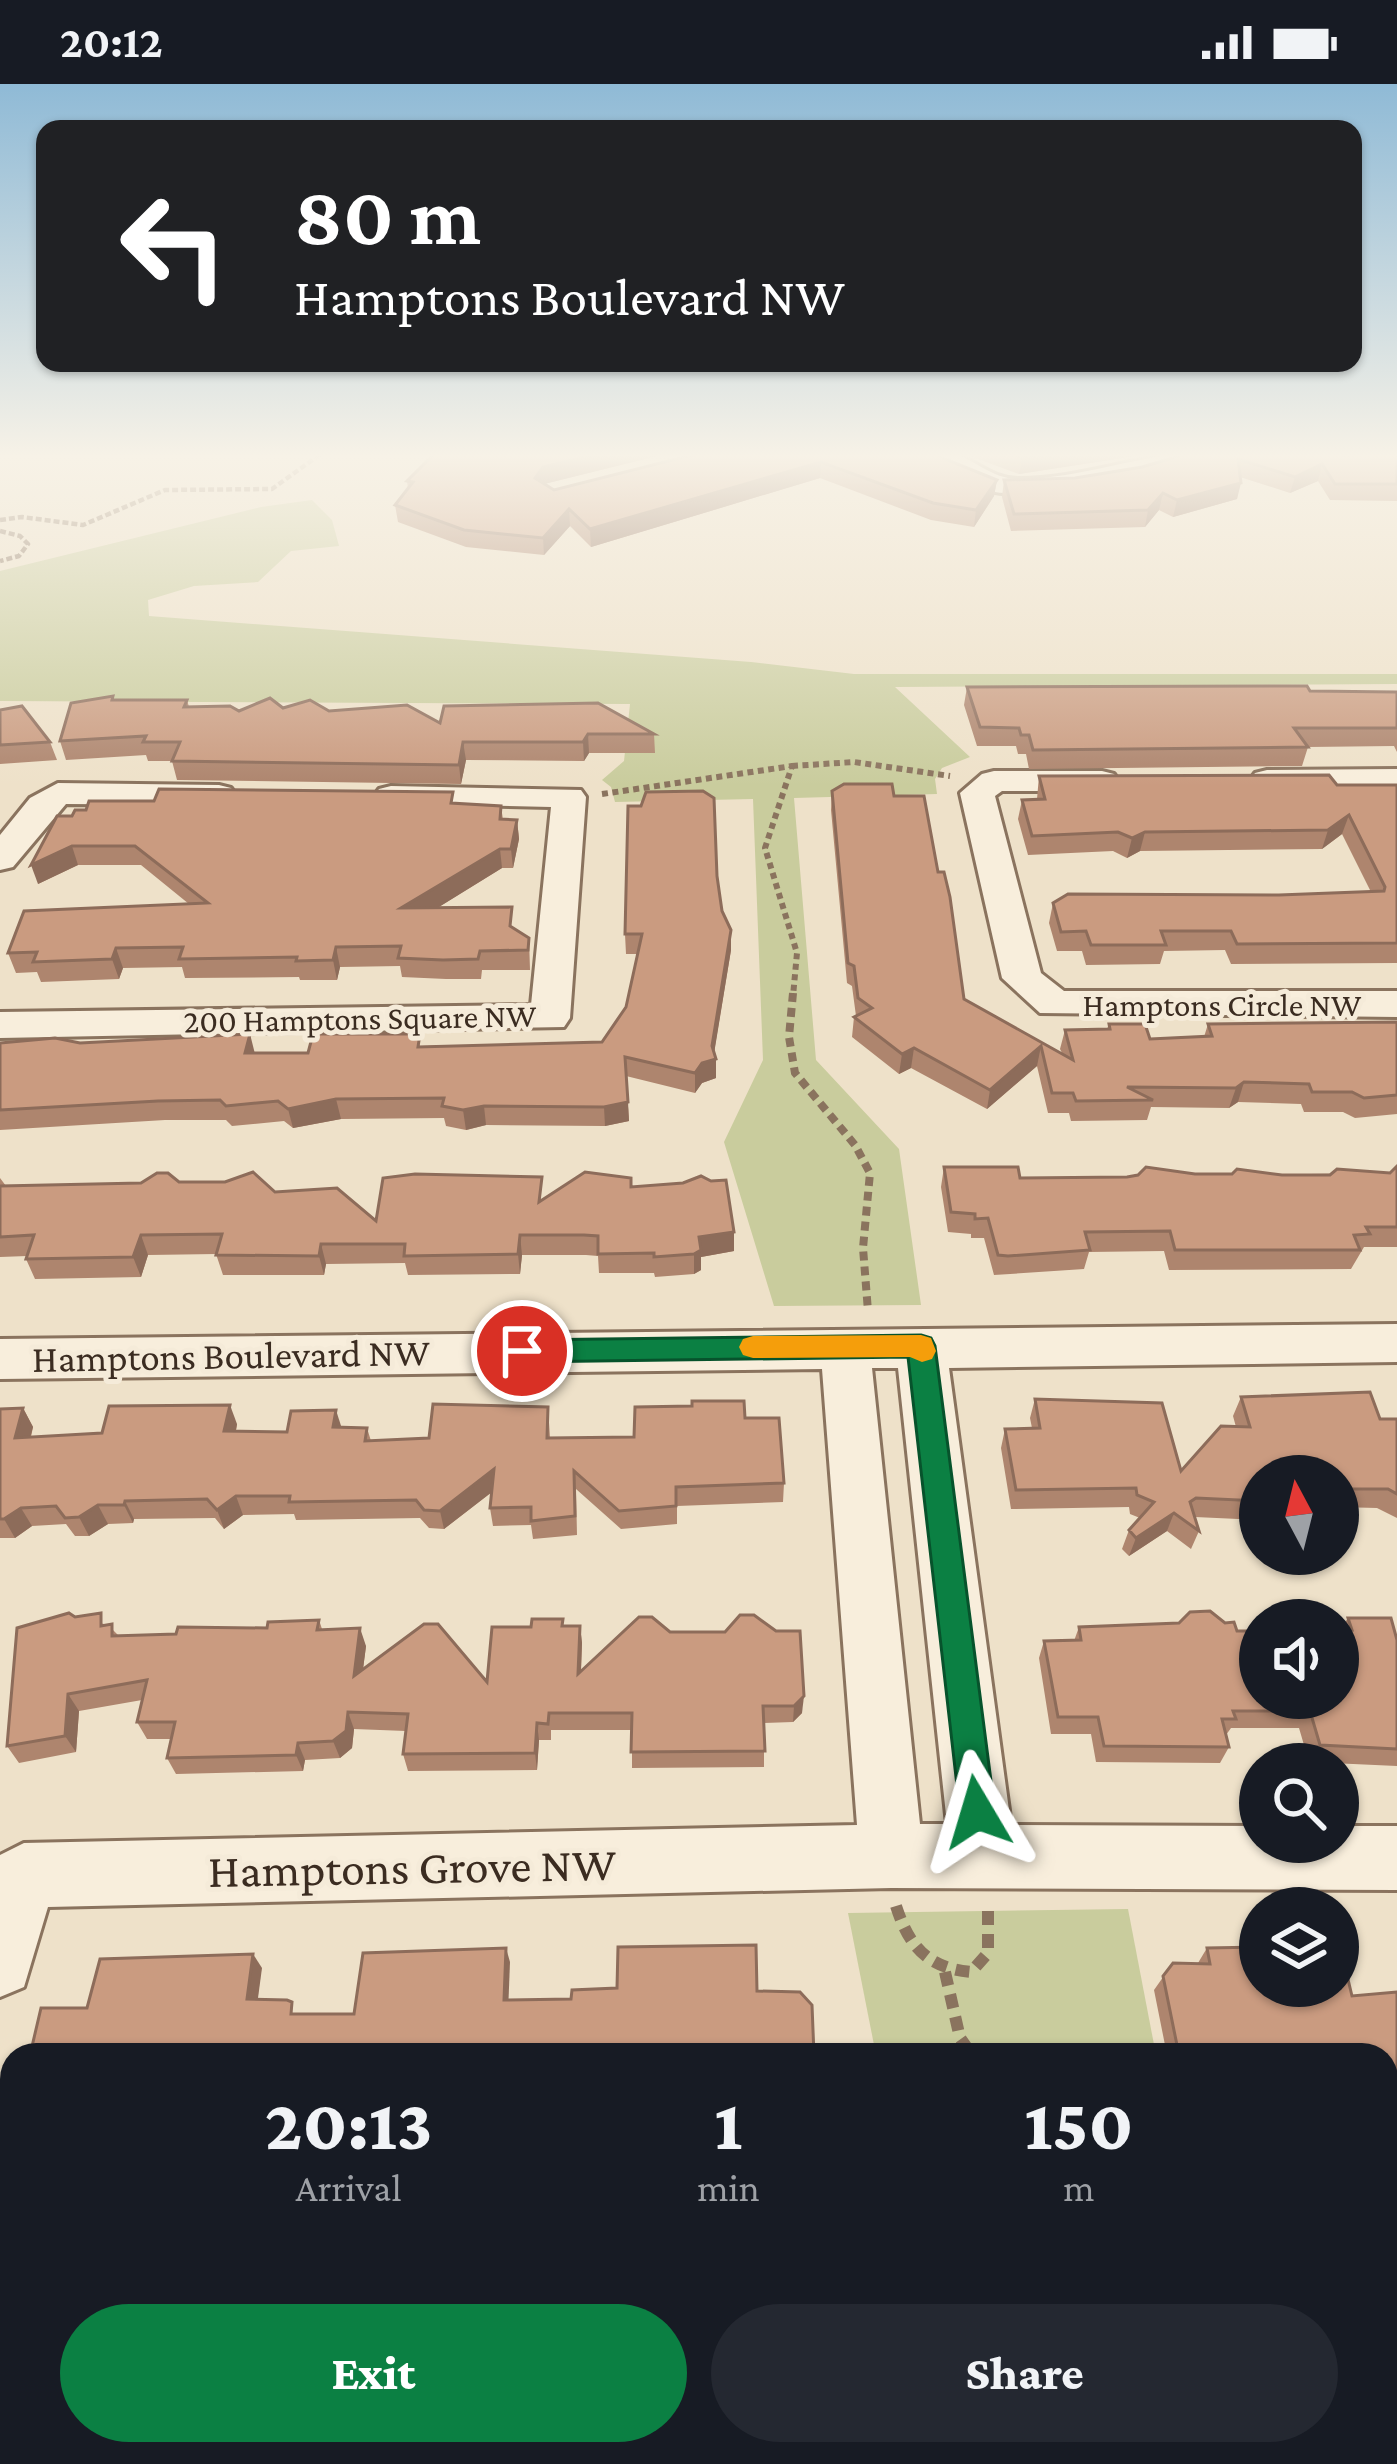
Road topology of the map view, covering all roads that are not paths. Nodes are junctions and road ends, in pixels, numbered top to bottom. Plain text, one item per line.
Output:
1 (1397, 779) edge
2 (1136, 780) edge
3 (1231, 780) edge
4 (267, 795) edge
5 (360, 796) edge
6 (0, 859) edge
7 (1397, 1004) edge
8 (0, 1025) edge
9 (856, 1328) junction
10 (1397, 1343) edge
11 (921, 1346) junction
12 (0, 1359) edge
13 (891, 1856) junction
14 (983, 1858) junction
15 (1397, 1858) edge
16 (0, 1963) edge

1 - 3 street
2 - 7 street, Hamptons Circle NW
4 - 6 street
5 - 8 street, 200 Hamptons Square NW
9 - 11 street, Hamptons Boulevard NW
9 - 12 street, Hamptons Boulevard NW
9 - 13 street
10 - 11 street, Hamptons Boulevard NW
11 - 14 street
13 - 14 street, Hamptons Grove NW
13 - 16 street, Hamptons Grove NW
14 - 15 street, Hamptons Grove NW

